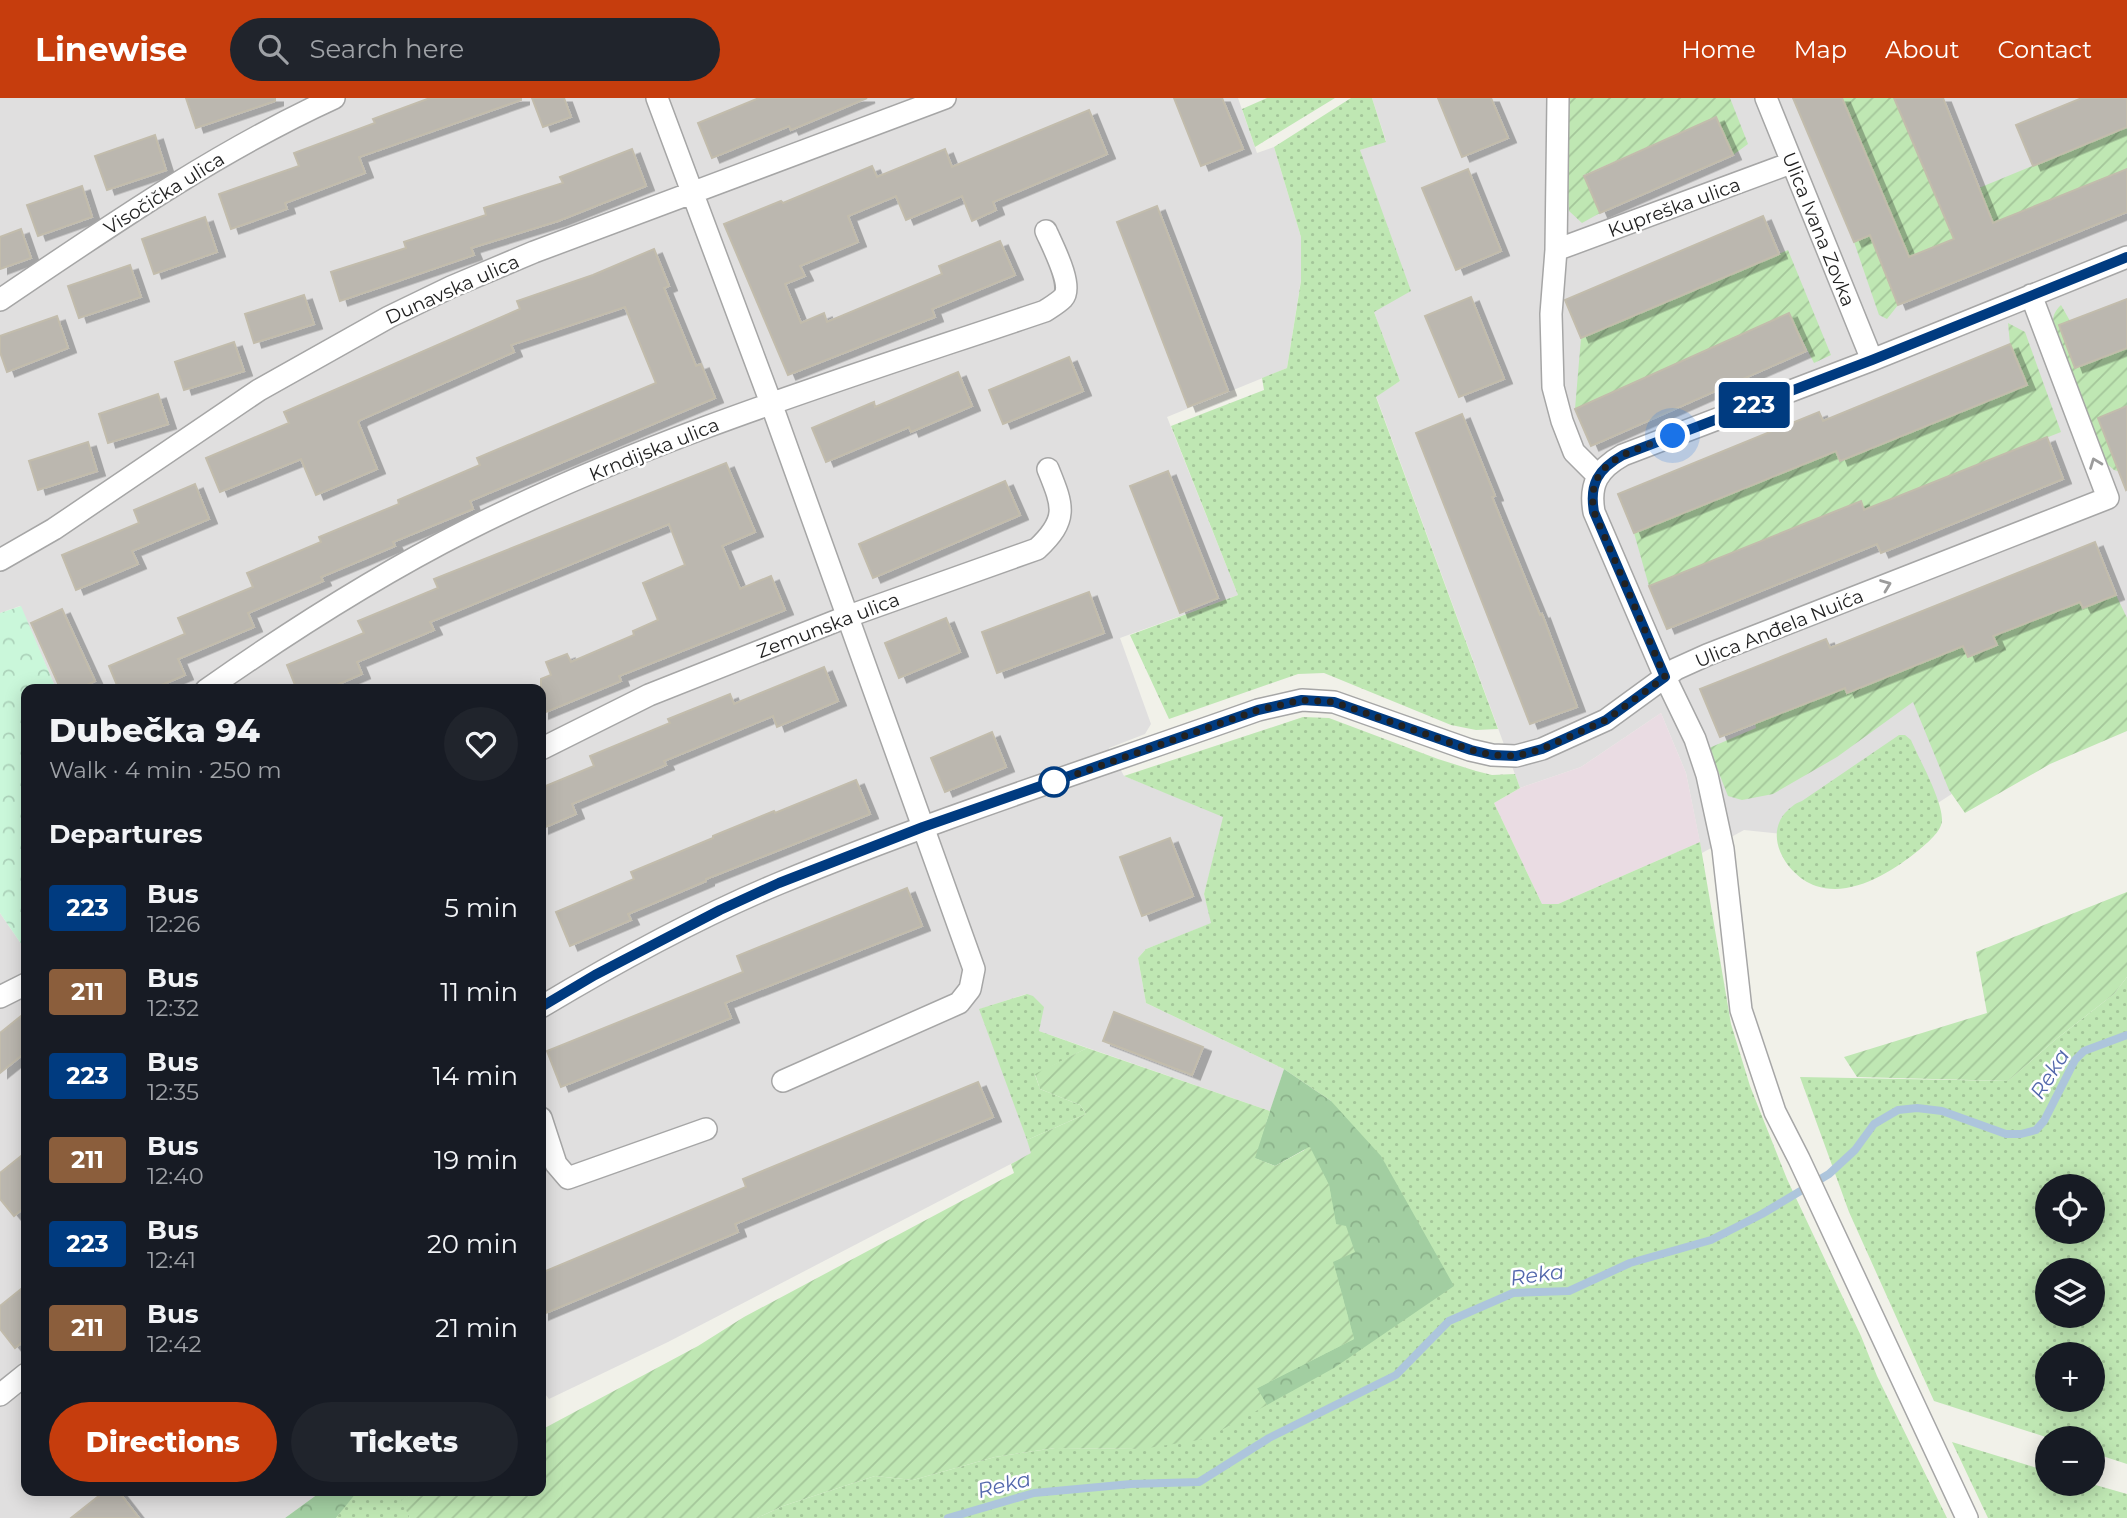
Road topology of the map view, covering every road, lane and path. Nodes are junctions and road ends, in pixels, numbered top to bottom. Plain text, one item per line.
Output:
1 (334, 98) edge
2 (657, 98) edge
3 (945, 98) edge
4 (1558, 98) edge
5 (1766, 98) edge
6 (1791, 163) junction
7 (692, 193) junction
8 (1046, 231) dead end
9 (1556, 250) junction
10 (2127, 257) edge
11 (2031, 295) junction
12 (0, 299) edge
13 (1872, 360) junction
14 (771, 403) junction
15 (1048, 469) dead end
16 (1598, 476) junction
17 (2118, 495) edge
18 (0, 560) edge
19 (846, 617) junction
20 (1665, 677) junction
21 (215, 684) edge
22 (546, 746) edge
23 (923, 827) junction
24 (21, 986) edge
25 (0, 997) edge
26 (546, 1004) edge
27 (783, 1081) dead end
28 (706, 1129) dead end
29 (546, 1133) edge
30 (21, 1378) edge
31 (0, 1395) edge
32 (1967, 1518) edge

1 - 12 street, Visočička ulica
2 - 7 street
3 - 7 street, Dunavska ulica
4 - 9 street
5 - 6 street, Ulica Ivana Zovka
6 - 9 street, Kupreška ulica
6 - 13 street, Ulica Ivana Zovka
7 - 14 street
7 - 18 street, Dunavska ulica
8 - 14 street, Krndijska ulica
9 - 16 street
10 - 11 street
11 - 13 street
17 -> 11 street, Ulica Anđela Nuića
13 - 16 street
14 - 19 street
14 - 21 street, Krndijska ulica
15 - 19 street, Zemunska ulica
16 - 20 street
20 -> 17 street, Ulica Anđela Nuića
19 - 22 street, Zemunska ulica
19 - 23 street
20 - 23 street, Ulica Anđela Nuića
20 - 32 street
23 - 26 street, Ulica Anđela Nuića
23 - 27 street
24 - 25 street
28 - 29 street
30 - 31 street

